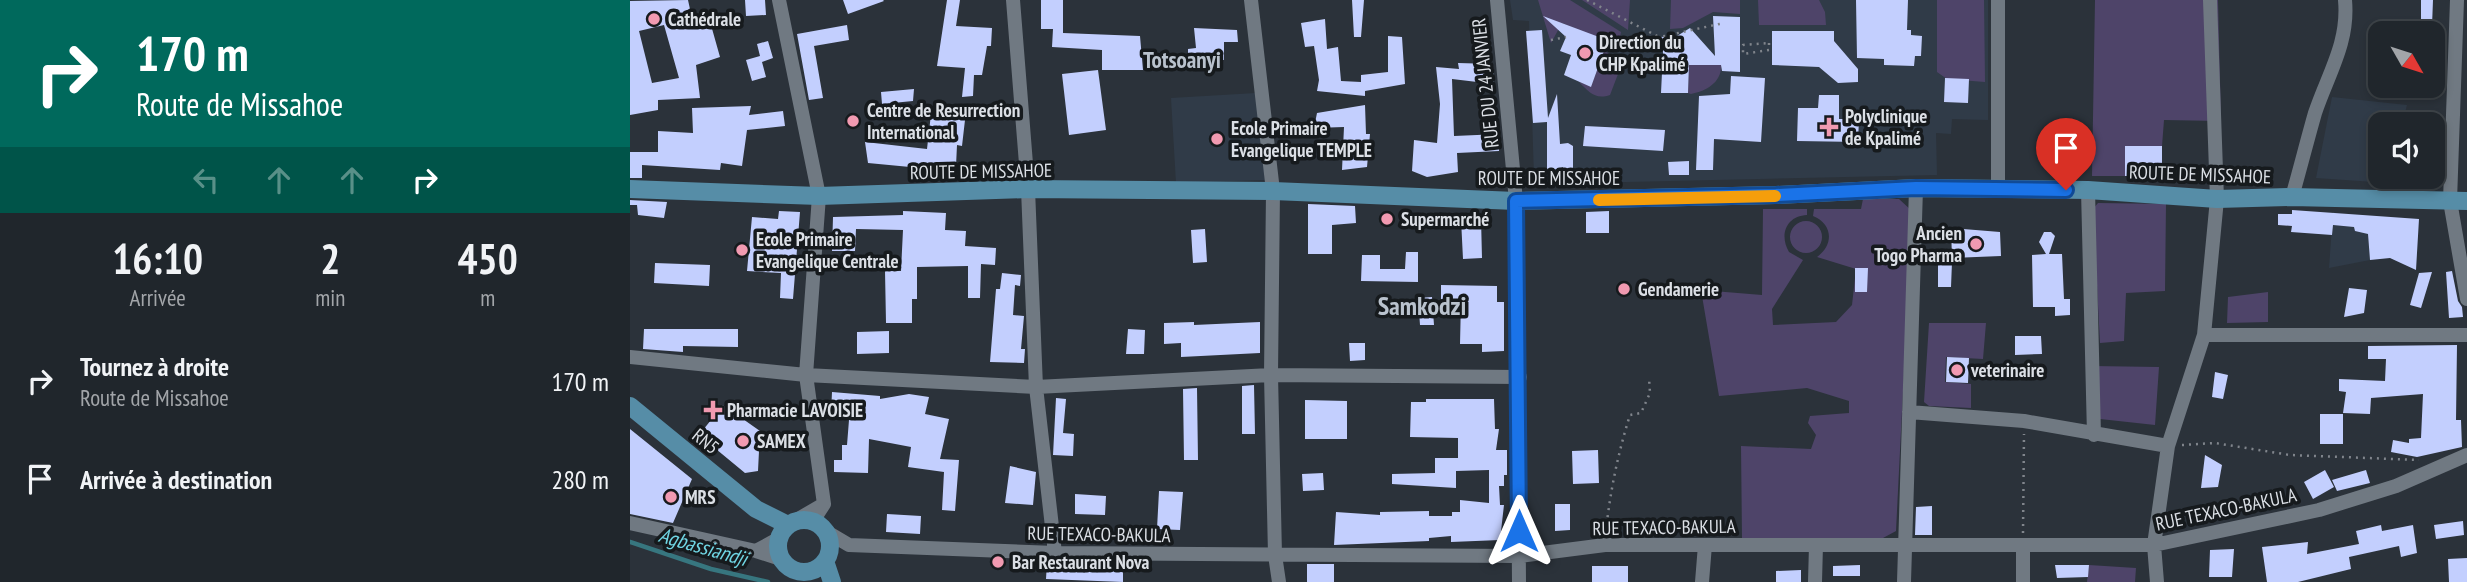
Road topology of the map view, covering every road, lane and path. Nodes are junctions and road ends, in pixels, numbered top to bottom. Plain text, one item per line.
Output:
1 (779, 0) edge
2 (1013, 0) edge
3 (1251, 0) edge
4 (1497, 0) edge
5 (1587, 0) edge
6 (1998, 0) edge
7 (2210, 0) edge
8 (2345, 0) edge
9 (2457, 0) edge
10 (1724, 23) dead end
11 (1566, 37) dead end
12 (1660, 37) junction
13 (1551, 40) dead end
14 (1743, 45) joint
15 (1603, 49) dead end
16 (1916, 188) junction
17 (630, 189) edge
18 (1028, 189) junction
19 (2088, 190) junction
20 (1272, 191) junction
21 (1998, 191) junction
22 (819, 197) junction
23 (2292, 197) junction
24 (2217, 199) junction
25 (1516, 201) junction
26 (2459, 201) edge
27 (2467, 299) edge
28 (2204, 335) junction
29 (2467, 335) edge
30 (630, 357) edge
31 (806, 375) junction
32 (1271, 375) junction
33 (1520, 377) junction
34 (1649, 378) dead end
35 (1037, 387) junction
36 (630, 406) edge
37 (1909, 412) junction
38 (2024, 421) junction
39 (2094, 435) junction
40 (2168, 446) junction
41 (2467, 455) edge
42 (2426, 460) dead end
43 (824, 504) junction
44 (630, 523) edge
45 (820, 527) junction
46 (783, 532) junction
47 (849, 545) junction
48 (1605, 545) junction
49 (1705, 545) junction
50 (1816, 545) junction
51 (1905, 545) junction
52 (2023, 545) junction
53 (2154, 545) junction
54 (756, 551) junction
55 (1055, 553) junction
56 (1275, 555) junction
57 (1519, 556) junction
58 (781, 559) junction
59 (825, 561) junction
60 (806, 573) junction
61 (824, 582) edge
62 (832, 582) edge
63 (1279, 582) edge
64 (1519, 582) edge
65 (1702, 582) edge
66 (1815, 582) edge
67 (1904, 582) edge
68 (2023, 582) edge
69 (2157, 582) edge

1 - 22 street
2 - 18 street
3 - 20 street
4 - 25 street, RUE DU 24 JANVIER
5 - 12 path
6 - 21 street
7 - 24 street
8 - 23 street
9 - 26 street
10 - 12 path
11 - 13 path
12 - 15 path
14 - 14 path
16 - 21 main road, ROUTE DE MISSAHOE
16 - 25 main road, ROUTE DE MISSAHOE
16 - 37 street
17 - 22 main road, ROUTE DE MISSAHOE
18 - 20 main road, ROUTE DE MISSAHOE
18 - 22 main road, ROUTE DE MISSAHOE
18 - 35 street
19 - 21 main road, ROUTE DE MISSAHOE
19 - 24 main road, ROUTE DE MISSAHOE
19 - 39 street
20 - 25 main road, ROUTE DE MISSAHOE
20 - 32 street
22 - 31 street
23 - 24 main road, ROUTE DE MISSAHOE
23 - 26 main road, ROUTE DE MISSAHOE
24 - 28 street
25 - 33 street, RUE DU 24 JANVIER
26 - 27 street
28 - 29 street
28 - 40 street
30 - 31 street
31 - 35 street
31 - 43 street
32 - 33 street
32 - 35 street
32 - 56 street
33 - 57 street, RUE DU 24 JANVIER
34 - 48 path
35 - 55 street
36 - 46 main road, RN5 / RN5
37 - 38 street
37 - 51 street
38 - 39 street
38 - 52 path
39 - 40 street
40 - 42 path
40 - 53 street
41 - 53 street, RUE TEXACO-BAKULA
43 - 45 street
43 - 46 street
44 - 54 street
45 - 46 main road
45 - 47 street, RUE TEXACO-BAKULA
45 - 59 main road
46 - 54 street
46 - 58 main road, RN5
47 - 55 street, RUE TEXACO-BAKULA
47 - 59 street
48 - 49 street, RUE TEXACO-BAKULA
48 - 57 street, RUE TEXACO-BAKULA
49 - 50 street, RUE TEXACO-BAKULA
49 - 65 street
50 - 51 street, RUE TEXACO-BAKULA
50 - 66 street
51 - 52 street, RUE TEXACO-BAKULA
51 - 67 street
52 - 53 street, RUE TEXACO-BAKULA
52 - 68 street
53 - 69 street
54 - 58 street
55 - 56 street, RUE TEXACO-BAKULA
56 - 57 street, RUE TEXACO-BAKULA
56 - 63 street
57 - 64 street, RUE DU 24 JANVIER
58 - 60 main road
59 - 60 main road
59 - 62 main road
60 - 61 main road

